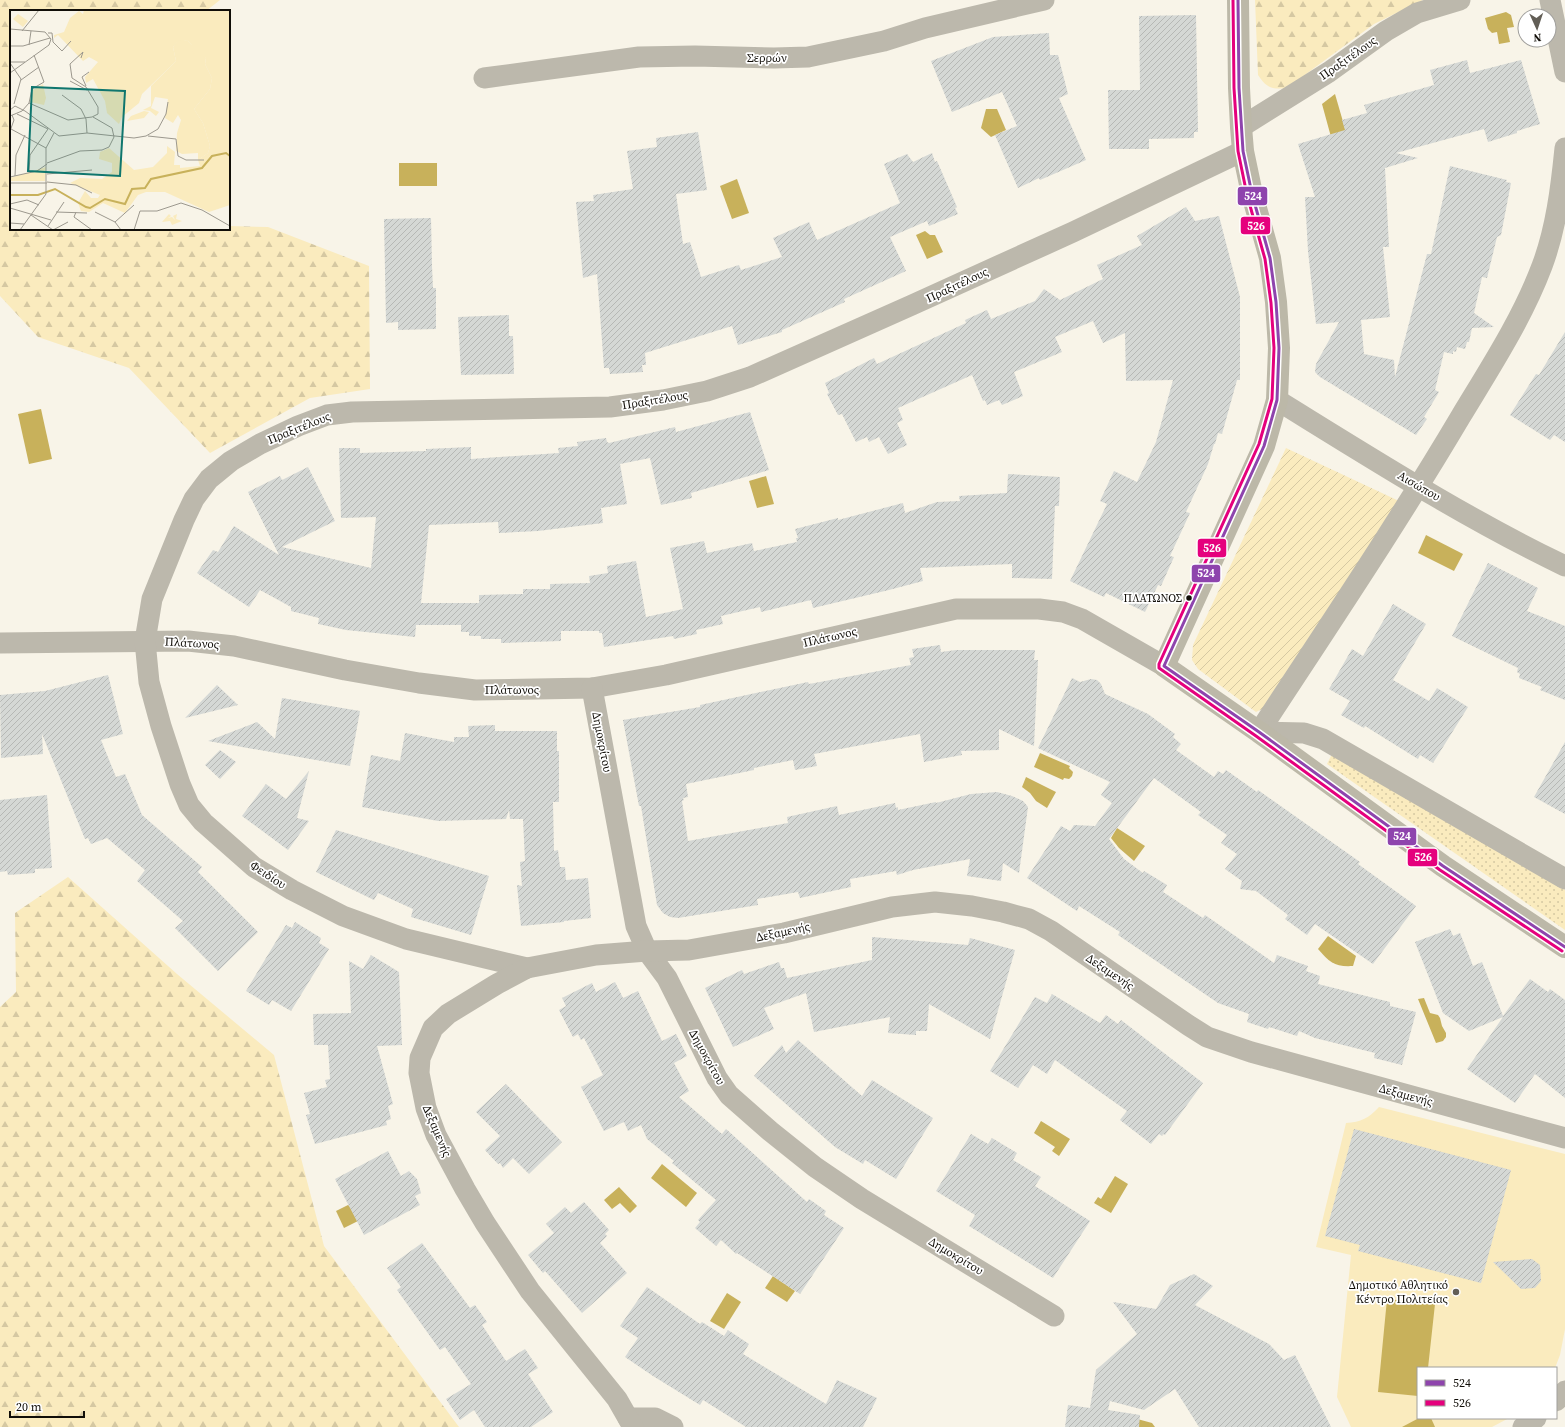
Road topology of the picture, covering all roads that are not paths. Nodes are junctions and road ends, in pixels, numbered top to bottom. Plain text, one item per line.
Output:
1 (1044, 0) edge
2 (1238, 0) edge
3 (1460, 0) edge
4 (1550, 0) edge
5 (1565, 72) edge
6 (484, 78) dead end
7 (1241, 127) junction
8 (1565, 148) edge
9 (1243, 151) junction
10 (1277, 400) junction
11 (1419, 487) junction
12 (1565, 566) edge
13 (145, 641) junction
14 (0, 644) edge
15 (1164, 666) junction
16 (592, 688) junction
17 (1259, 732) junction
18 (1565, 879) edge
19 (1565, 946) edge
20 (647, 951) junction
21 (527, 968) junction
22 (1565, 1138) edge
23 (1054, 1316) dead end
24 (1565, 1391) edge
25 (1557, 1401) edge
26 (1535, 1419) edge
27 (631, 1422) edge
28 (673, 1427) edge
29 (1523, 1427) edge

1 - 6 street, Σερρών
2 - 7 street
3 - 7 street, Πραξιτέλους
4 - 5 street
7 - 9 street
8 - 11 street
9 - 10 street
9 - 13 street, Πραξιτέλους
10 - 11 street, Αισώπου
10 - 15 street
11 - 12 street, Αισώπου
11 - 17 street
13 - 14 street, Πλάτωνος
13 - 16 street, Πλάτωνος
13 - 21 street, Φειδίου
15 - 16 street, Πλάτωνος
15 - 17 street, Πλάτωνος
16 - 20 street, Δημοκρίτου
17 - 18 street
17 - 19 street, Πλάτωνος
20 - 21 street, Δεξαμενής
20 - 22 street, Δεξαμενής
20 - 23 street, Δημοκρίτου
21 - 27 street, Δεξαμενής
24 - 25 street
26 - 29 street
27 - 28 street

